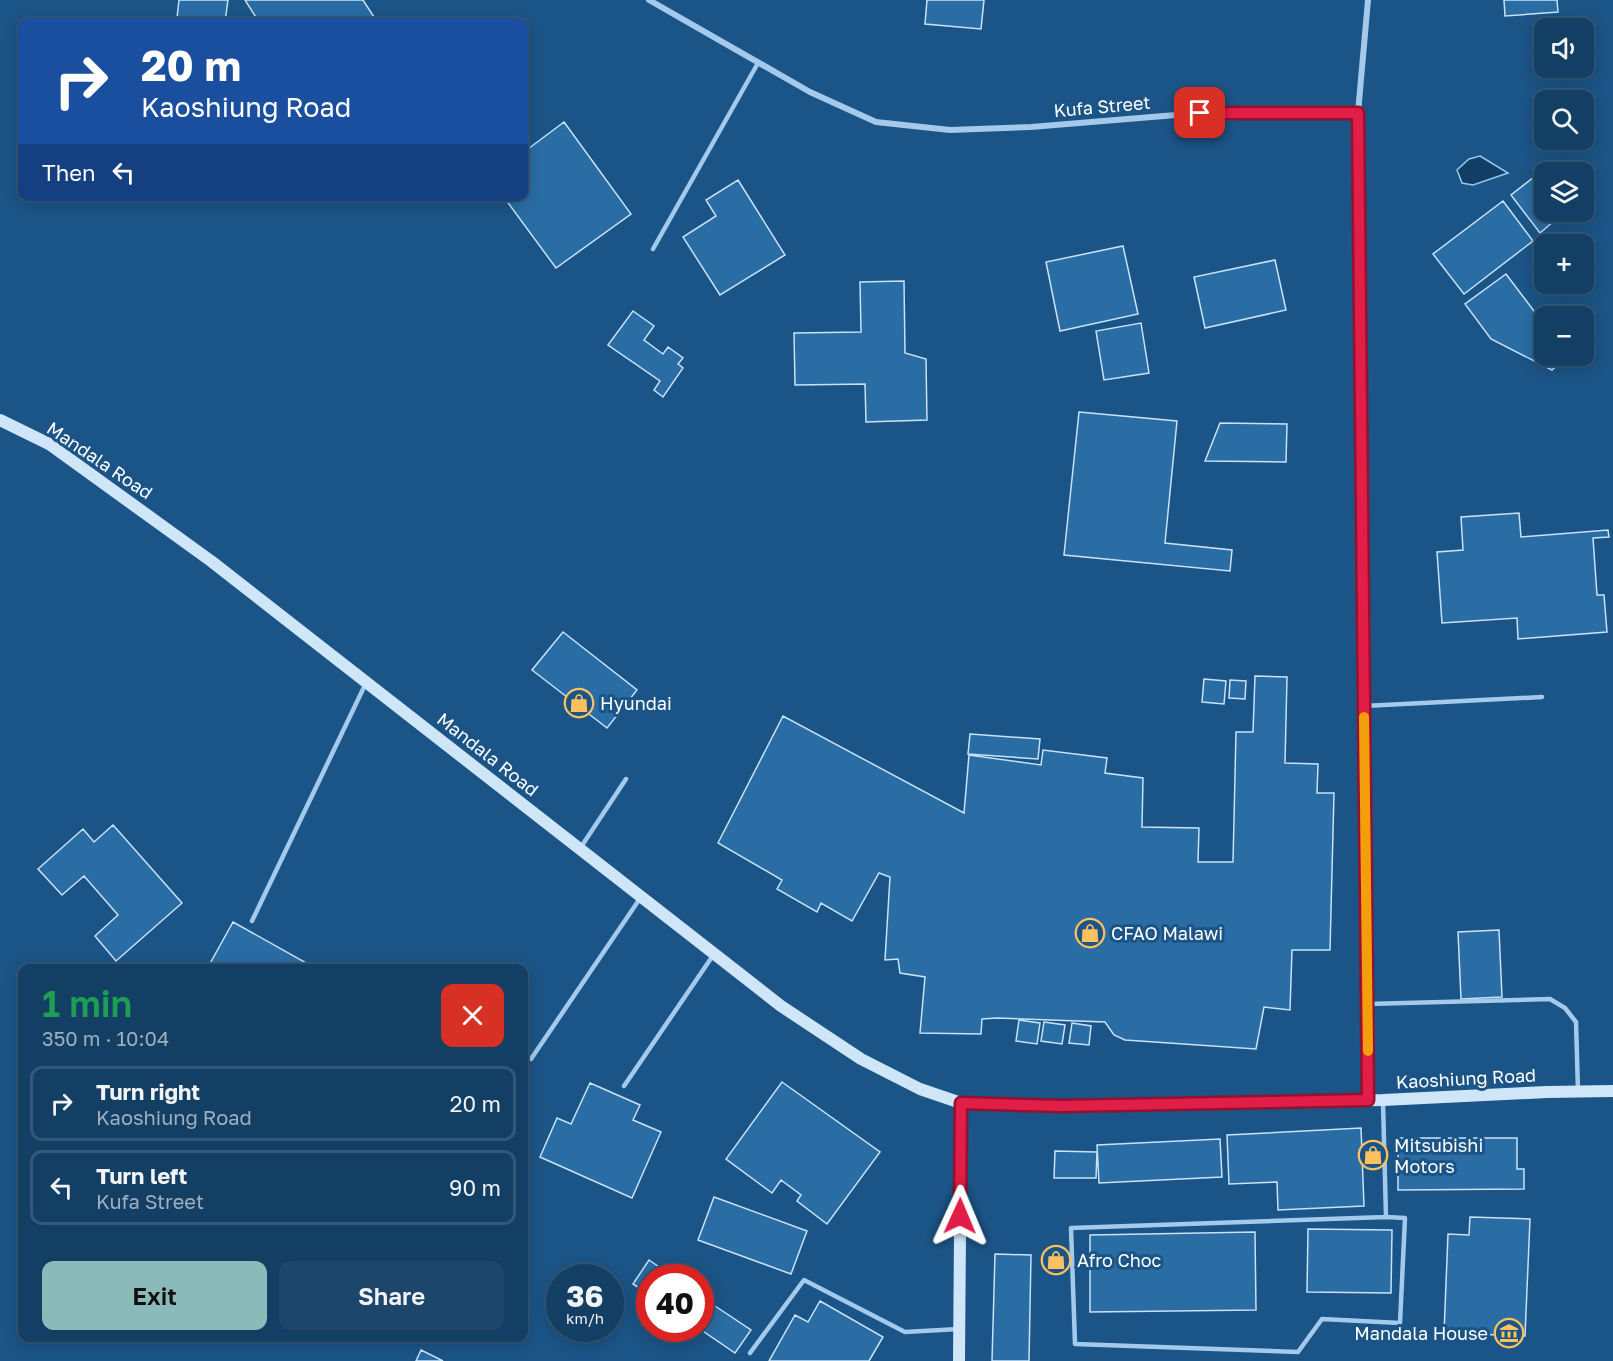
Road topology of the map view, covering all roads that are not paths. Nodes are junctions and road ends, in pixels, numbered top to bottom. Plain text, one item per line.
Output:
1 (649, 0) edge
2 (1368, 0) edge
3 (758, 63) junction
4 (1358, 113) junction
5 (653, 249) dead end
6 (0, 420) edge
7 (367, 682) junction
8 (1542, 697) dead end
9 (1364, 706) junction
10 (626, 779) dead end
11 (579, 849) junction
12 (641, 897) junction
13 (252, 921) dead end
14 (714, 954) junction
15 (1367, 1004) junction
16 (531, 1059) dead end
17 (624, 1086) dead end
18 (1613, 1091) edge
19 (1578, 1092) junction
20 (1368, 1100) junction
21 (1383, 1100) junction
22 (961, 1103) junction
23 (1386, 1217) junction
24 (959, 1329) junction
25 (750, 1353) dead end
26 (959, 1361) edge

1 - 3 street, Kufa Street
2 - 4 street
3 - 4 street, Kufa Street
3 - 5 lane
4 - 9 street
6 - 7 street, Mandala Road
7 - 11 street, Mandala Road
7 - 13 lane
8 - 9 lane
9 - 15 street
10 - 11 lane
11 - 12 street, Mandala Road
12 - 14 street, Mandala Road
12 - 16 lane
14 - 17 lane
14 - 22 street, Mandala Road
15 - 19 lane
15 - 20 street
18 - 19 street, Kaoshiung Road
19 - 21 street, Kaoshiung Road
20 - 21 street, Kaoshiung Road
20 - 22 street, Kaoshiung Road
21 - 23 lane
22 - 24 street
23 - 23 lane
24 - 25 lane
24 - 26 street

